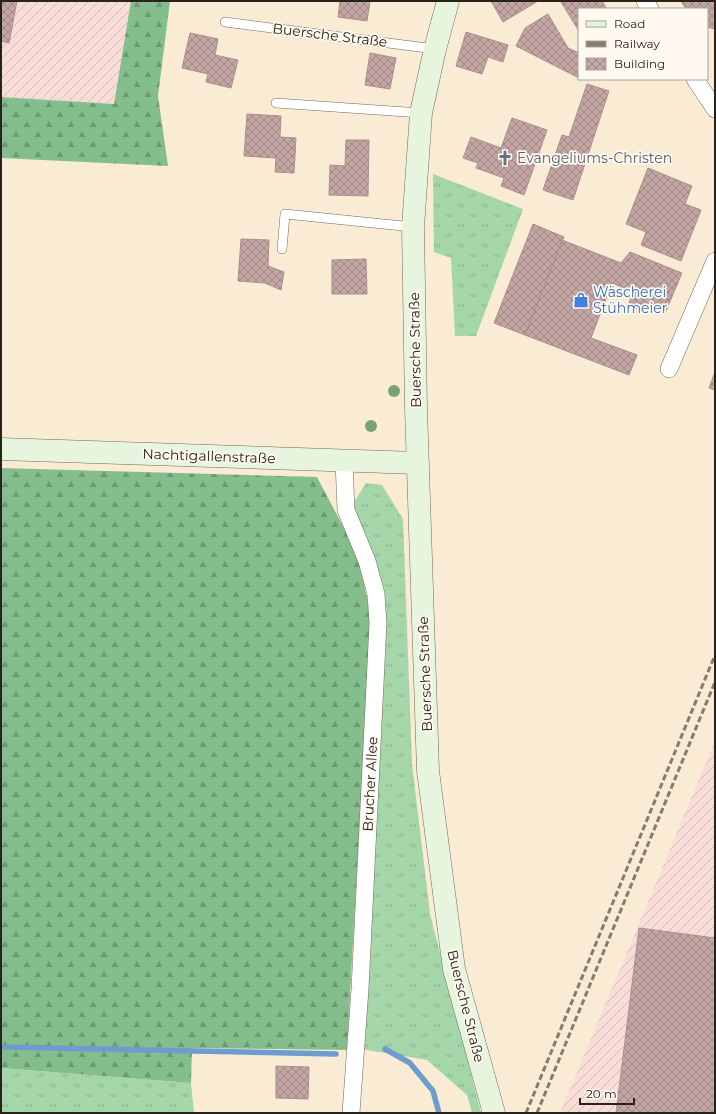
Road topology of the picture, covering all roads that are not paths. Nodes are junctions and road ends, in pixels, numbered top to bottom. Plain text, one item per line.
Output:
1 (448, 1) edge
2 (225, 22) dead end
3 (434, 49) junction
4 (696, 80) edge
5 (276, 103) dead end
6 (715, 109) edge
7 (421, 113) junction
8 (413, 227) junction
9 (282, 248) dead end
10 (715, 261) edge
11 (670, 369) dead end
12 (1, 449) edge
13 (344, 461) junction
14 (418, 463) junction
15 (351, 1113) edge
16 (494, 1113) edge

1 - 3 main road, Buersche Straße
2 - 3 lane, Buersche Straße
3 - 7 main road, Buersche Straße
4 - 6 street
5 - 7 lane
7 - 8 main road, Buersche Straße
8 - 9 lane
8 - 14 main road, Buersche Straße
10 - 11 street
12 - 13 main road, Nachtigallenstraße
13 - 14 main road, Nachtigallenstraße
13 - 15 street, Brucher Allee
14 - 16 main road, Buersche Straße

